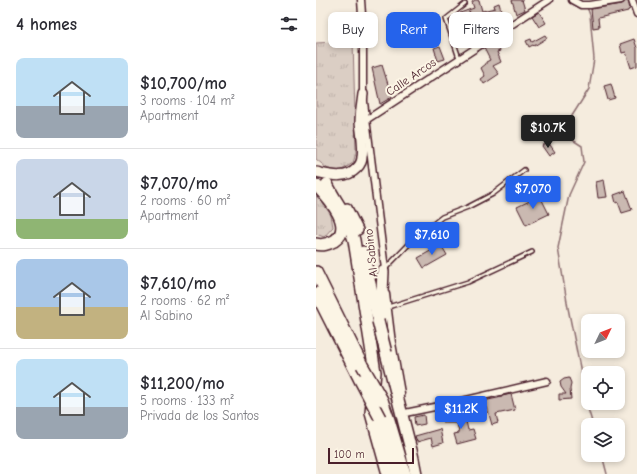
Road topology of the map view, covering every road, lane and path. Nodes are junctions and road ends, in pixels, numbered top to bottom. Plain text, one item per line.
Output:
1 (361, 0) edge
2 (549, 0) edge
3 (572, 0) edge
4 (621, 0) edge
5 (632, 0) edge
6 (464, 4) dead end
7 (637, 14) edge
8 (459, 58) junction
9 (363, 94) junction
10 (366, 120) junction
11 (524, 170) dead end
12 (316, 172) edge
13 (321, 185) edge
14 (358, 230) joint
15 (316, 244) edge
16 (532, 252) dead end
17 (384, 270) junction
18 (316, 272) edge
19 (316, 293) edge
20 (388, 307) junction
21 (375, 372) junction
22 (547, 381) dead end
23 (405, 413) junction
24 (412, 454) junction
25 (388, 474) edge
26 (397, 474) edge
27 (405, 474) edge
28 (416, 474) edge

1 - 9 street, Al Sabino
2 - 8 street, Calle Arcos
3 - 4 street
5 - 7 street
6 - 8 lane
8 - 10 street, Calle Arcos
9 - 10 street, Al Sabino
9 - 12 main road
10 - 17 street, Al Sabino
11 - 17 lane
12 - 13 main road
13 - 14 main road
13 - 15 highway
13 - 21 highway
14 - 24 highway, bridge
16 - 20 lane
17 - 20 street, Al Sabino
17 - 21 highway
18 - 27 highway, bridge
19 - 26 highway, bridge
20 - 23 street, Al Sabino
21 - 25 highway
22 - 23 street
23 - 24 street, Al Sabino
24 - 28 highway

